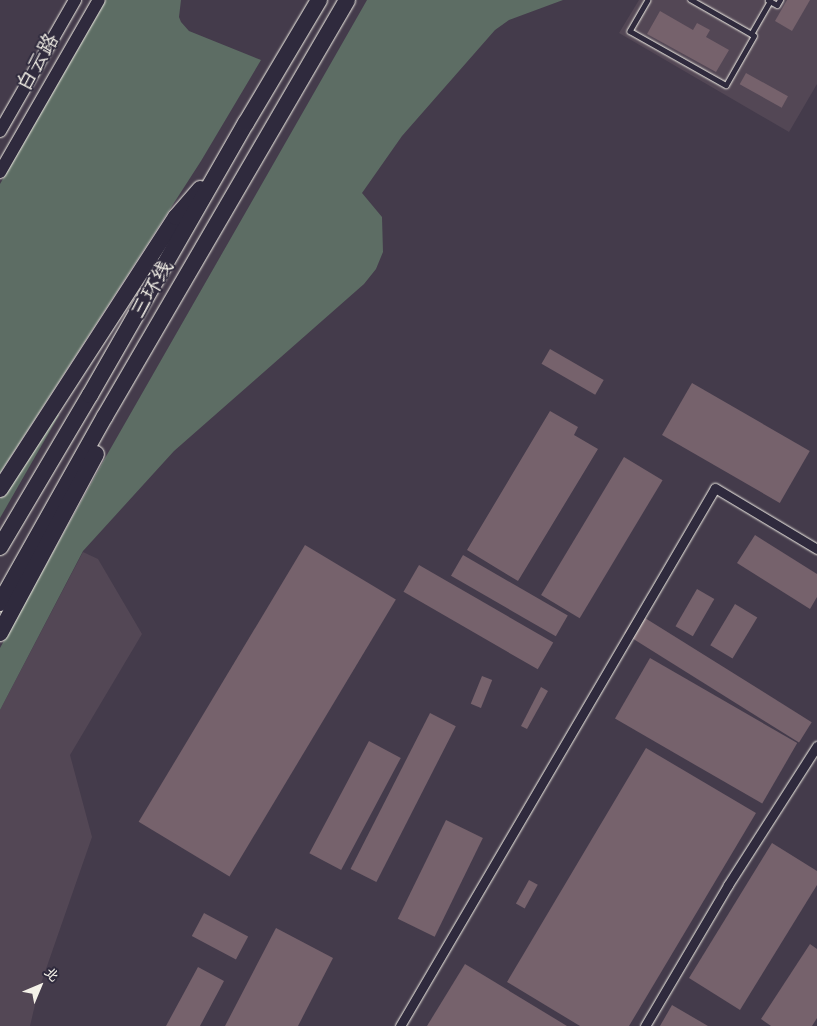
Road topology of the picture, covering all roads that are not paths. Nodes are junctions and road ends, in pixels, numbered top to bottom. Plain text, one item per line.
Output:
1 (75, 0) edge
2 (99, 0) edge
3 (319, 0) edge
4 (347, 0) edge
5 (648, 0) edge
6 (691, 0) edge
7 (769, 0) edge
8 (780, 0) edge
9 (751, 34) junction
10 (0, 131) edge
11 (221, 165) junction
12 (0, 172) edge
13 (105, 416) junction
14 (0, 489) edge
15 (0, 547) edge
16 (817, 549) edge
17 (0, 604) edge
18 (0, 633) edge
19 (817, 746) edge
20 (400, 1026) edge
21 (645, 1026) edge

1 - 10 street, 白云路
2 - 12 street, 白云路
3 - 11 highway, 三环线
4 - 13 highway, 三环线
5 - 9 lane
6 - 9 lane
7 - 8 lane
7 - 9 lane
11 - 14 highway
11 - 15 highway, 三环线
13 - 17 highway, 三环线
13 - 18 highway
16 - 20 street
19 - 21 street

